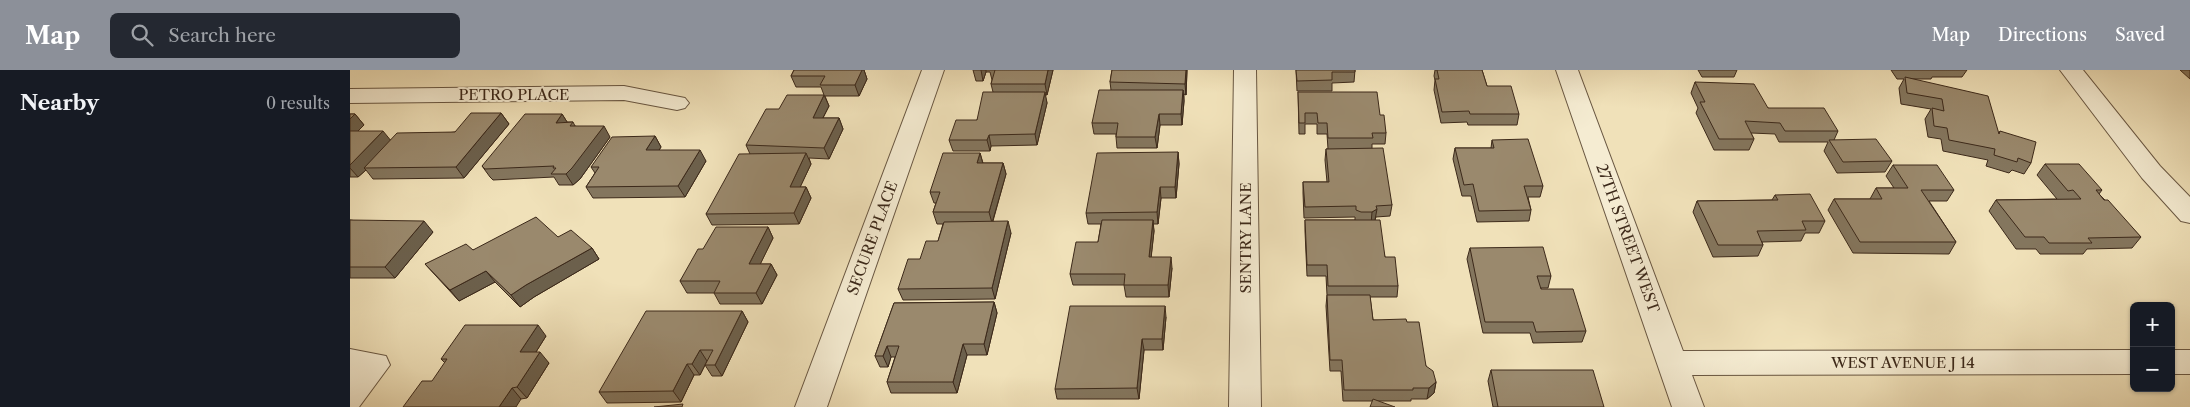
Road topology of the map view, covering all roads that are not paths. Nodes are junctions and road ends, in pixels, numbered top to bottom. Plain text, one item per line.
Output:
1 (932, 70) edge
2 (1245, 70) edge
3 (1567, 70) edge
4 (2071, 70) edge
5 (350, 96) edge
6 (677, 103) dead end
7 (2190, 214) edge
8 (2130, 362) edge
9 (2175, 362) edge
10 (2190, 362) edge
11 (363, 363) edge
12 (1673, 363) junction
13 (350, 397) edge
14 (812, 407) edge
15 (1245, 407) edge
16 (1688, 407) edge

1 - 14 street, SECURE PLACE
2 - 15 street, SENTRY LANE
3 - 12 street, 27TH STREET WEST
4 - 7 street
5 - 6 street, PETRO PLACE
8 - 12 street, WEST AVENUE J 14
9 - 10 street
11 - 13 street
12 - 16 street, 27TH STREET WEST

